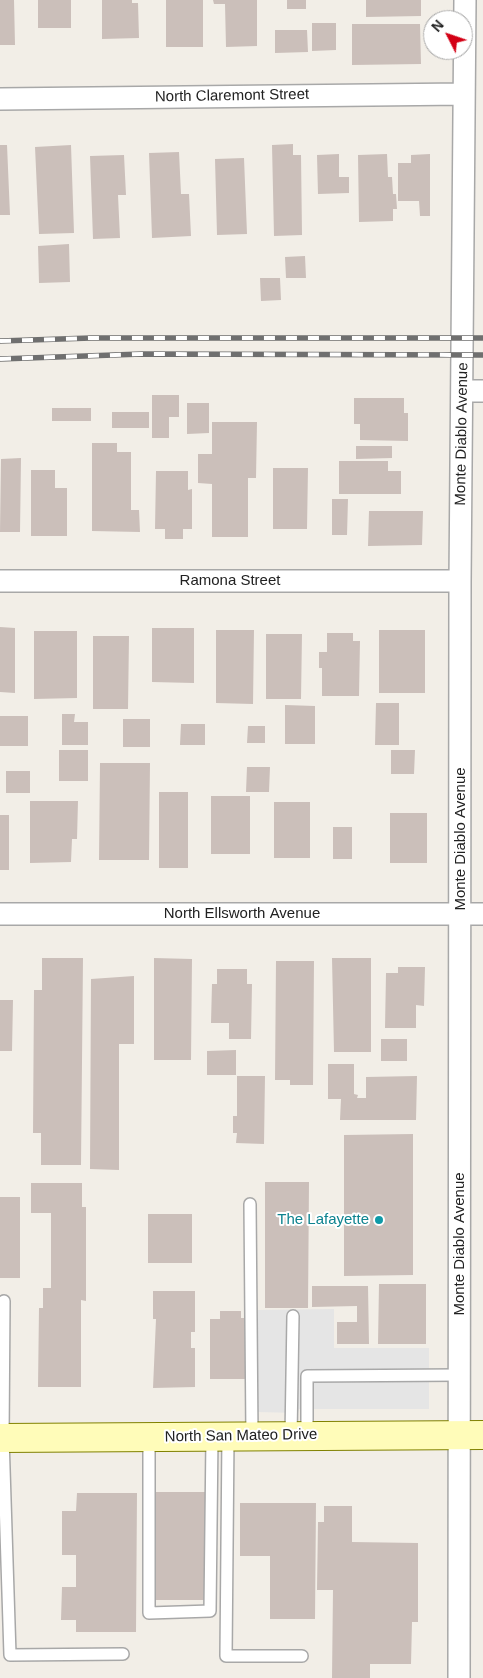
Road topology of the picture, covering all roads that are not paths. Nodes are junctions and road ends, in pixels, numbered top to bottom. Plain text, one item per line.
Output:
1 (465, 0) edge
2 (464, 94) junction
3 (0, 99) edge
4 (473, 303) edge
5 (473, 391) edge
6 (460, 580) junction
7 (0, 581) edge
8 (0, 914) edge
9 (461, 914) junction
10 (483, 914) edge
11 (250, 1204) dead end
12 (4, 1301) dead end
13 (293, 1316) dead end
14 (459, 1375) junction
15 (471, 1435) edge
16 (230, 1436) junction
17 (299, 1436) junction
18 (149, 1437) junction
19 (1, 1438) edge
20 (123, 1654) dead end
21 (302, 1656) dead end
22 (459, 1678) edge

1 - 2 street, Monte Diablo Avenue
2 - 3 street, North Claremont Street
2 - 4 street, Monte Diablo Avenue
4 - 5 street, Monte Diablo Avenue
5 - 6 street, Monte Diablo Avenue
6 - 7 street, Ramona Street
6 - 9 street, Monte Diablo Avenue
8 - 9 street, North Ellsworth Avenue
9 - 10 street, North Ellsworth Avenue
9 - 14 street, Monte Diablo Avenue
11 - 16 lane
12 - 19 lane
13 - 17 lane
14 - 15 street, Monte Diablo Avenue
14 - 17 lane
15 - 17 main road, North San Mateo Drive
15 - 22 street, Monte Diablo Avenue
16 - 17 main road, North San Mateo Drive
16 - 18 main road, North San Mateo Drive
16 - 18 lane
16 - 21 lane
18 - 19 main road, North San Mateo Drive
19 - 20 lane

